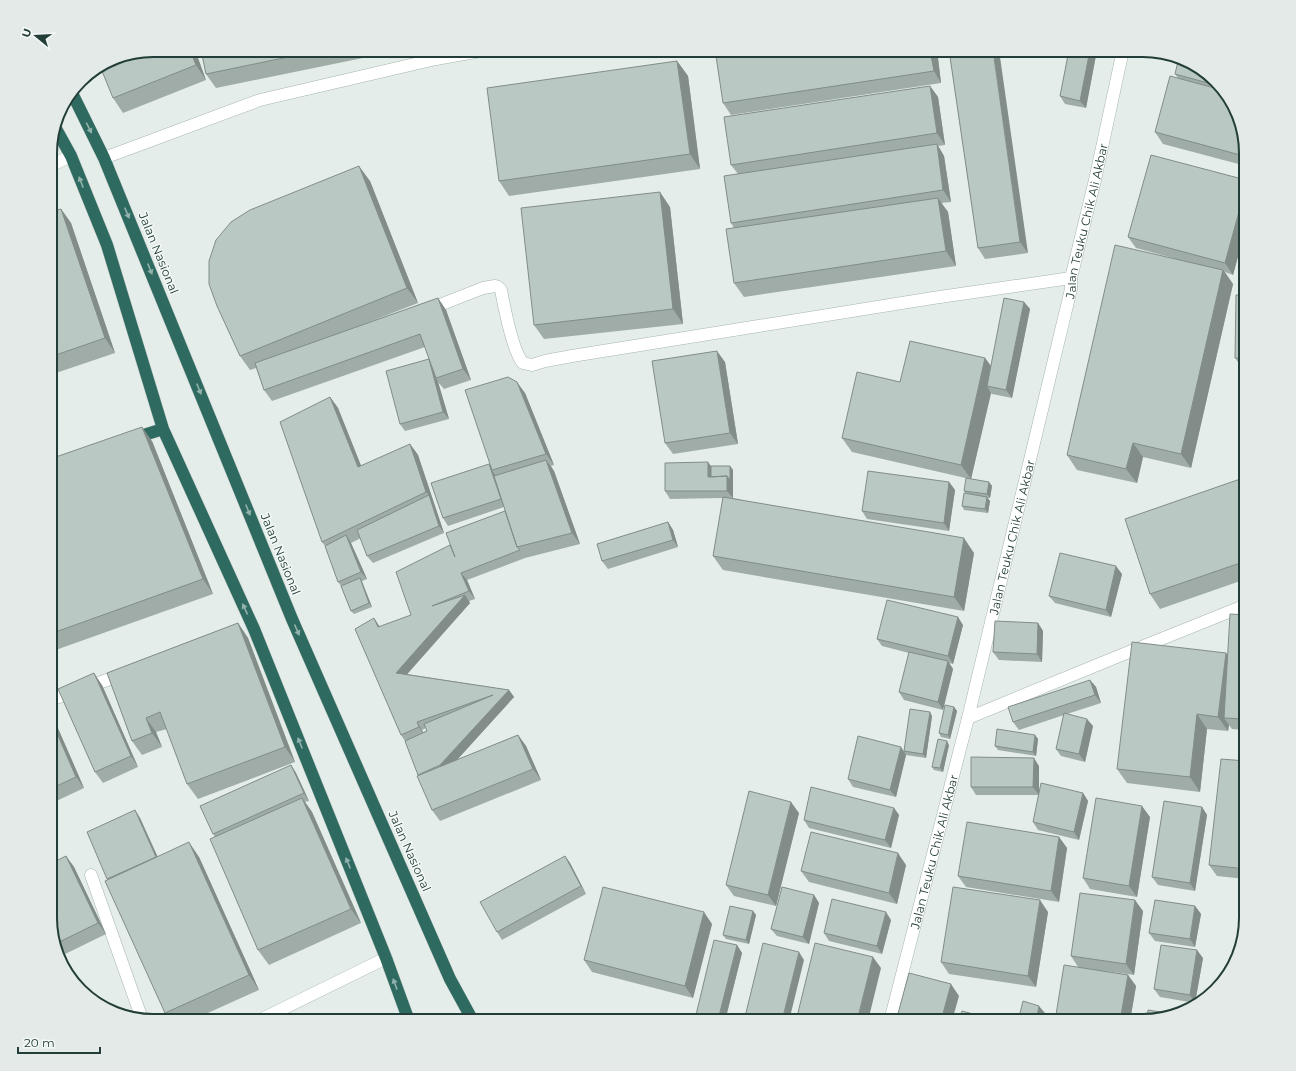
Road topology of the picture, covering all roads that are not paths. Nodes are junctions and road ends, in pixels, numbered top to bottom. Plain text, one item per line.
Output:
1 (427, 57) edge
2 (1121, 57) edge
3 (74, 98) edge
4 (59, 134) edge
5 (71, 156) junction
6 (104, 158) junction
7 (57, 163) edge
8 (1071, 278) junction
9 (413, 315) edge
10 (163, 429) junction
11 (118, 444) edge
12 (1239, 608) edge
13 (254, 629) junction
14 (239, 634) edge
15 (135, 670) edge
16 (57, 698) edge
17 (968, 718) junction
18 (91, 874) dead end
19 (386, 958) junction
20 (140, 1013) edge
21 (272, 1014) edge
22 (406, 1014) edge
23 (469, 1014) edge
24 (892, 1014) edge

1 - 6 street
2 - 8 street, Jalan Teuku Chik Ali Akbar
3 -> 6 highway, Jalan Nasional
4 - 5 highway
5 - 7 street
10 -> 5 highway
6 -> 23 highway, Jalan Nasional
8 - 9 street
8 - 17 street, Jalan Teuku Chik Ali Akbar
10 - 11 highway
13 -> 10 highway
12 - 17 street
13 - 14 street
19 -> 13 highway
15 - 16 street
17 - 24 street, Jalan Teuku Chik Ali Akbar
18 - 20 street
19 - 21 street
22 -> 19 highway

